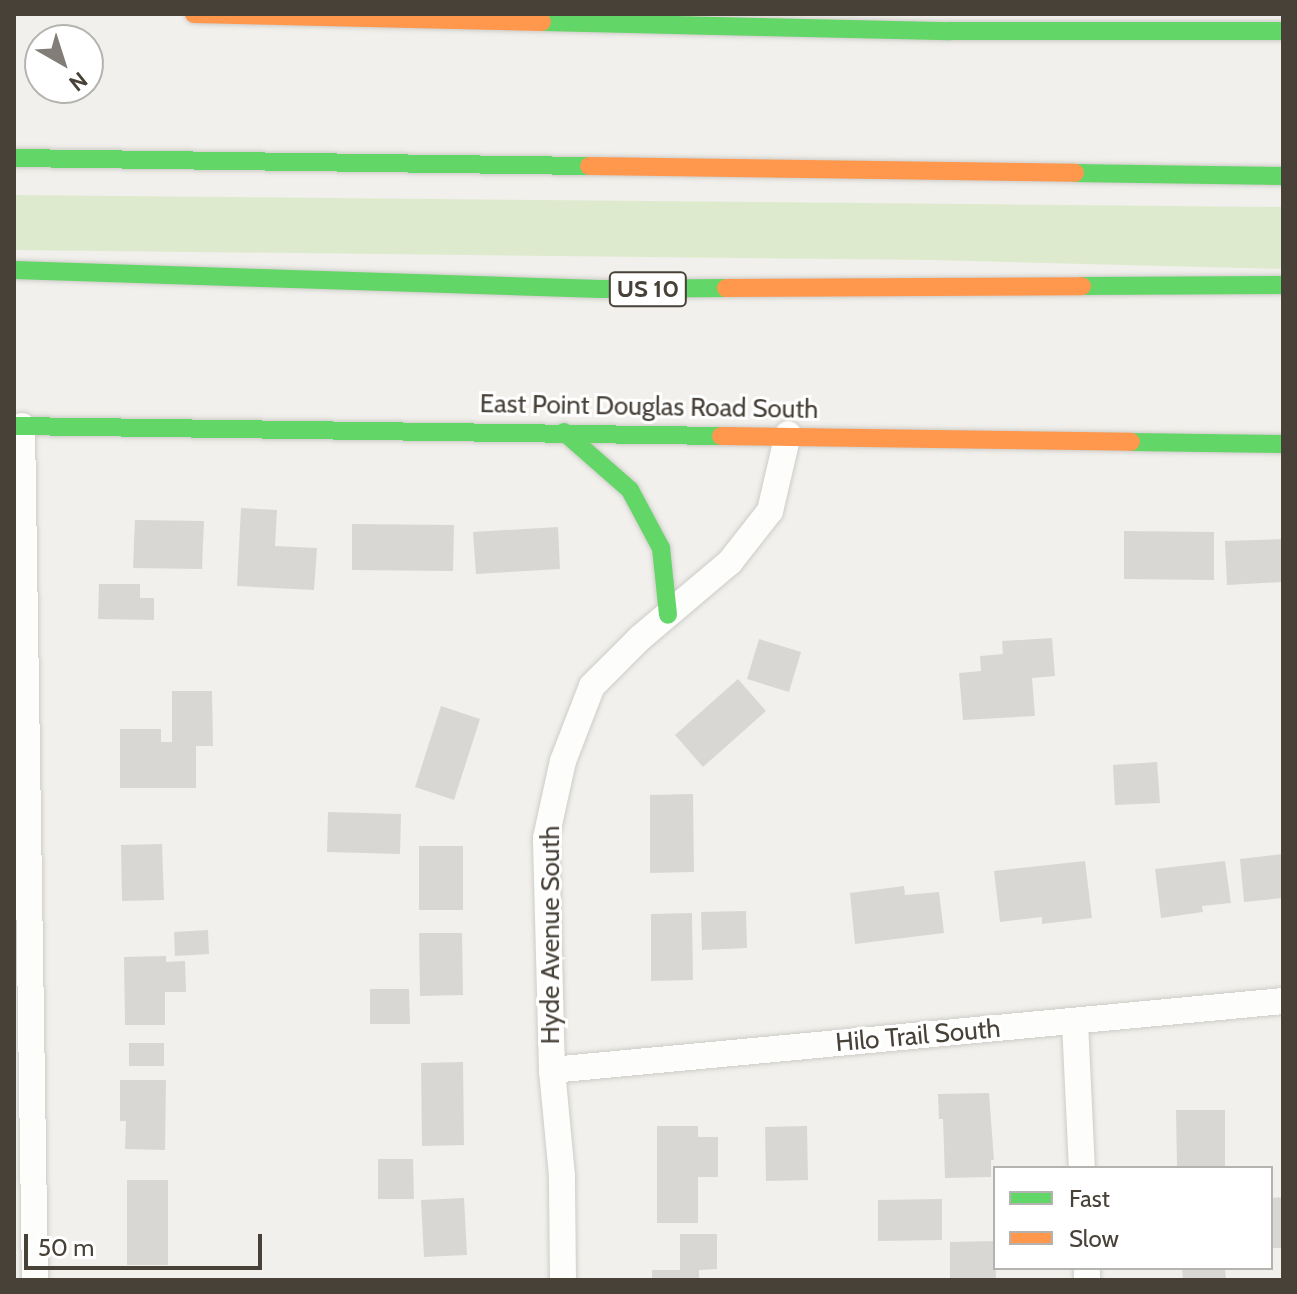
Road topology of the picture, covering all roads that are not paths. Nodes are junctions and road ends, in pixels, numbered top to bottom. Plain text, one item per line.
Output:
1 (194, 14) edge
2 (1283, 31) edge
3 (14, 158) edge
4 (1283, 176) edge
5 (14, 270) edge
6 (1283, 285) edge
7 (18, 426) edge
8 (564, 432) junction
9 (788, 434) junction
10 (1283, 444) edge
11 (668, 615) junction
12 (23, 959) edge
13 (1283, 1001) edge
14 (1075, 1022) junction
15 (552, 1070) junction
16 (1082, 1166) edge
17 (35, 1280) edge
18 (563, 1280) edge

1 - 2 main road
3 - 4 main road
5 - 6 main road, US 10
7 - 8 main road, East Point Douglas Road South
7 - 12 street
8 - 9 main road, East Point Douglas Road South
8 - 11 main road
9 - 10 main road, East Point Douglas Road South
9 - 11 street, Hyde Avenue South
11 - 15 street, Hyde Avenue South
12 - 17 street
13 - 14 street, Hilo Trail South
14 - 15 street, Hilo Trail South
14 - 16 street
15 - 18 street, Hyde Avenue South

